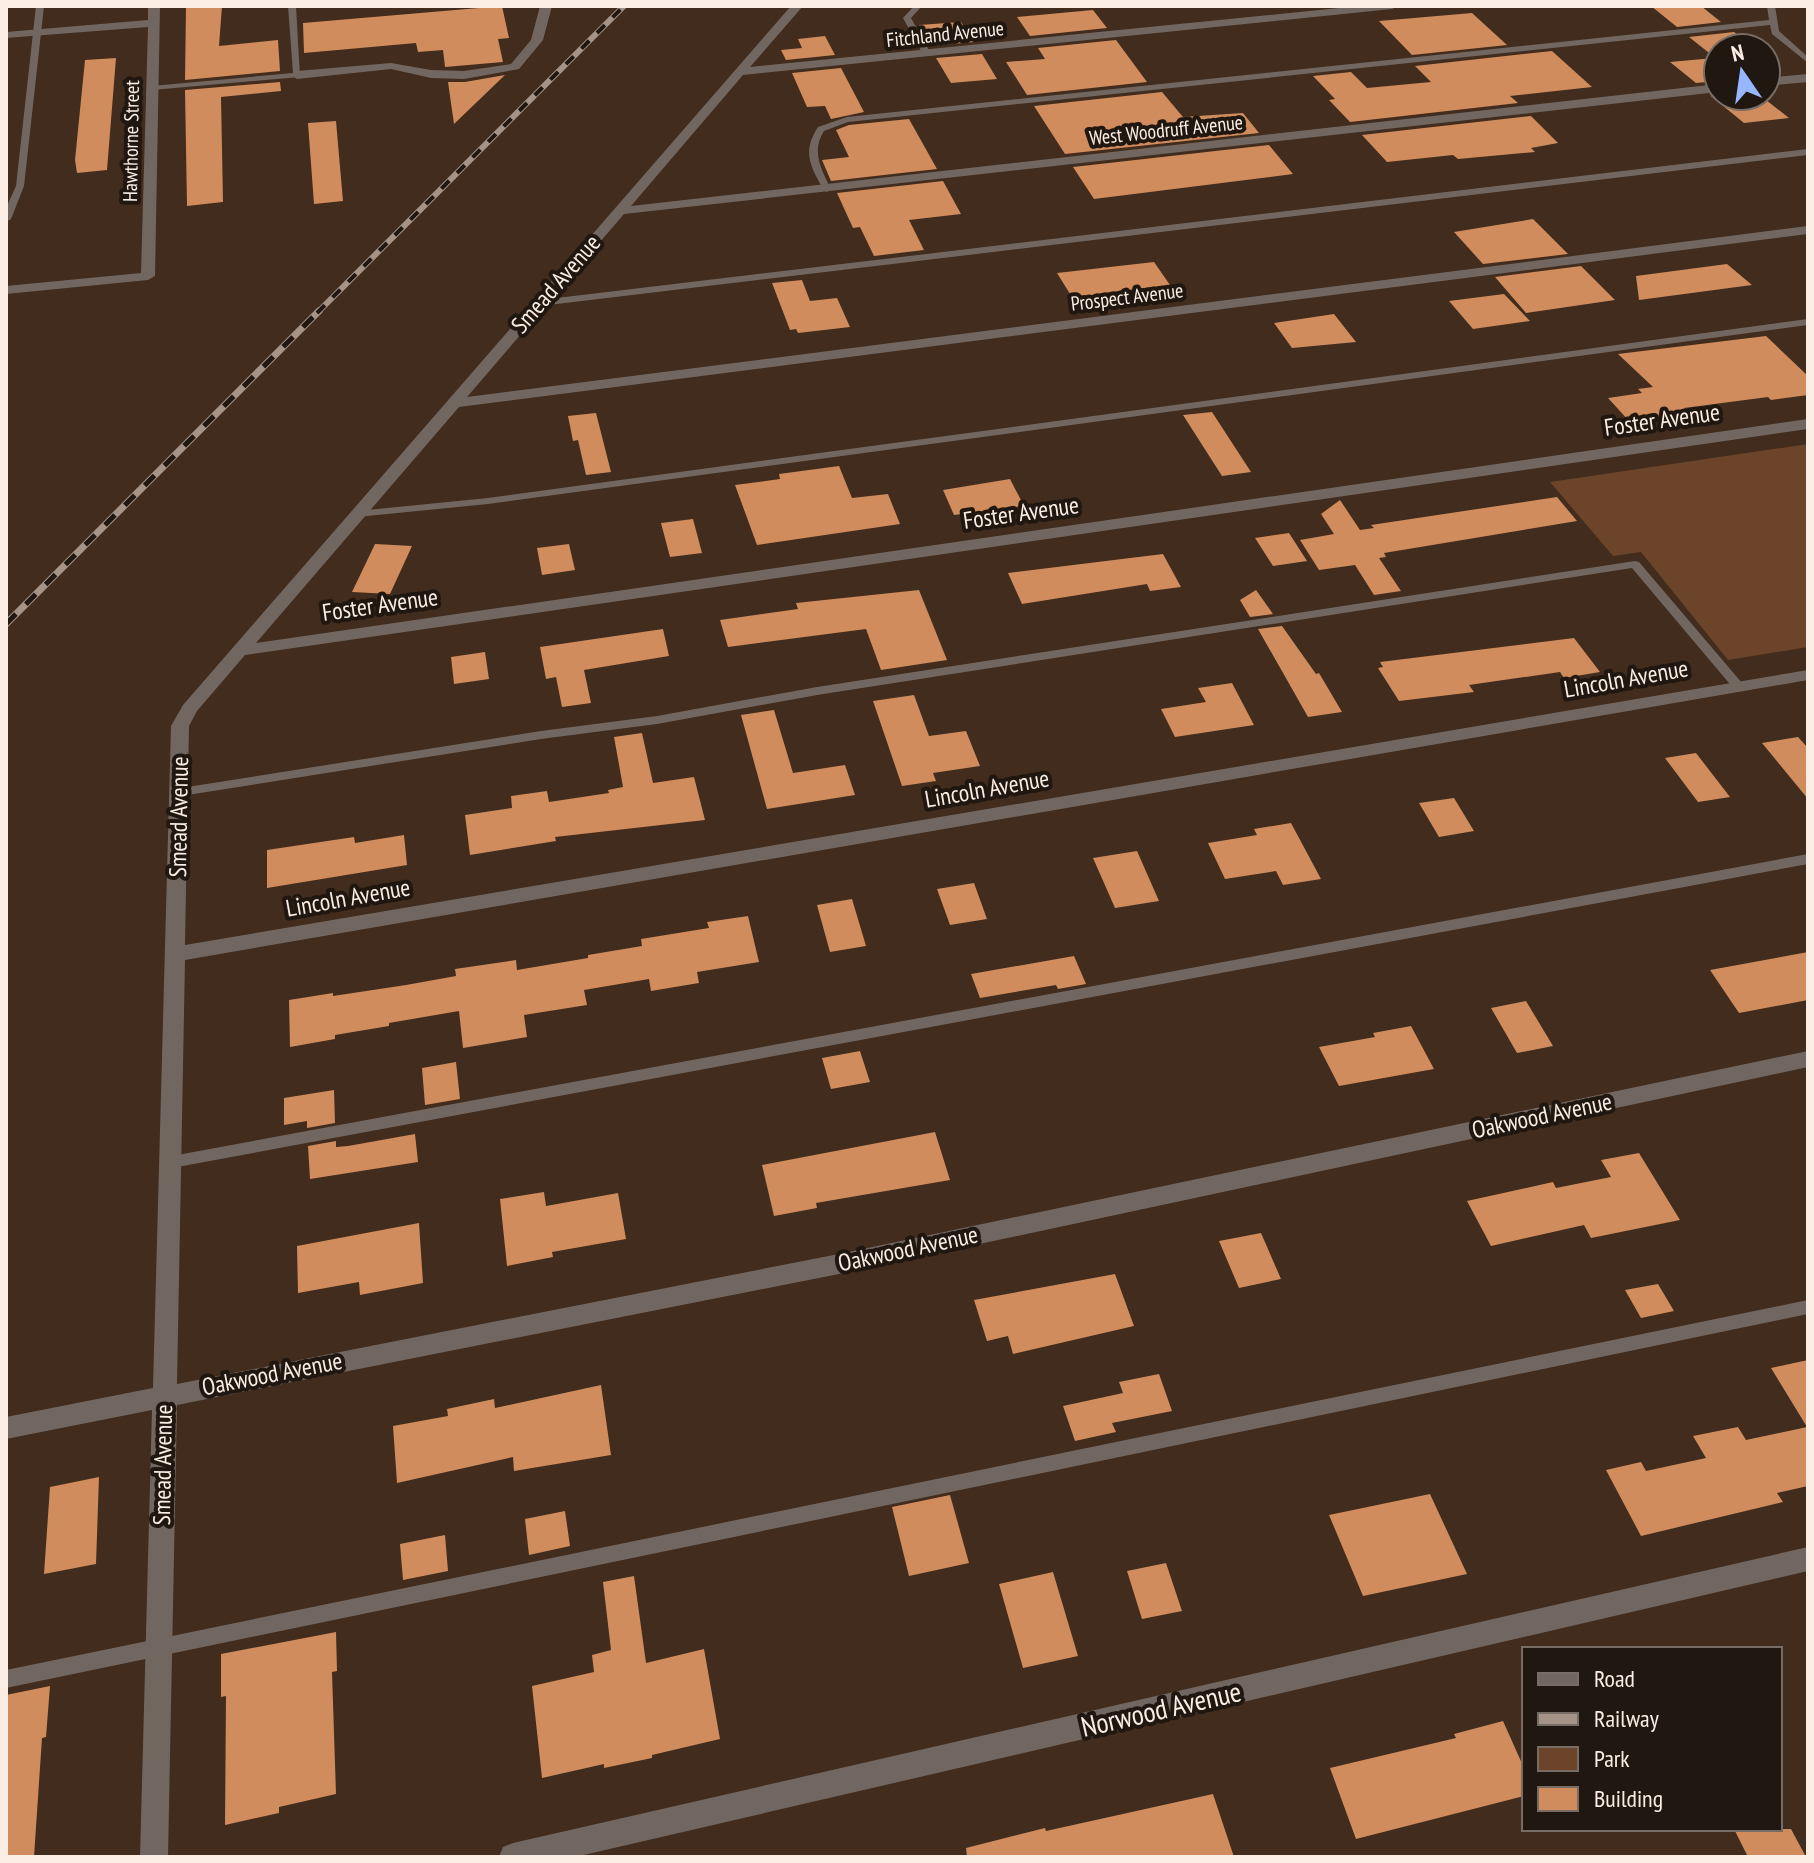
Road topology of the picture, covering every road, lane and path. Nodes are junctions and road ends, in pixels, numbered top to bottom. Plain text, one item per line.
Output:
1 (40, 6) edge
2 (154, 6) edge
3 (292, 6) edge
4 (546, 6) edge
5 (797, 6) edge
6 (918, 6) edge
7 (1392, 6) edge
8 (1771, 6) edge
9 (1775, 22) junction
10 (154, 23) junction
11 (35, 33) junction
12 (6, 35) edge
13 (927, 54) junction
14 (1808, 61) edge
15 (740, 72) junction
16 (297, 75) junction
17 (1808, 78) edge
18 (1782, 80) edge
19 (152, 88) junction
20 (1702, 90) edge
21 (1808, 152) edge
22 (827, 189) junction
23 (618, 211) junction
24 (6, 219) edge
25 (1808, 230) edge
26 (6, 290) edge
27 (540, 303) junction
28 (1808, 322) edge
29 (452, 403) junction
30 (1808, 424) edge
31 (357, 514) junction
32 (241, 650) junction
33 (1808, 675) edge
34 (1738, 686) junction
35 (181, 792) junction
36 (1808, 859) edge
37 (175, 954) junction
38 (1808, 1059) edge
39 (172, 1162) junction
40 (1808, 1307) edge
41 (165, 1395) junction
42 (6, 1428) edge
43 (1808, 1559) edge
44 (159, 1646) junction
45 (6, 1679) edge
46 (154, 1857) edge
47 (513, 1857) edge

1 - 11 lane
2 - 10 street, Hawthorne Street
3 - 16 lane
4 - 16 street
5 - 15 street, Smead Avenue
6 - 13 lane
7 - 13 street, Fitchland Avenue
8 - 9 lane
9 - 14 lane
9 - 22 lane
10 - 11 street
10 - 19 street, Hawthorne Street
11 - 12 street
11 - 24 lane
13 - 15 street, Fitchland Avenue
15 - 23 street, Smead Avenue
16 - 19 lane
17 - 18 street
19 - 26 street, Hawthorne Street
20 - 22 street, West Woodruff Avenue
21 - 27 lane
22 - 23 street, West Woodruff Avenue
23 - 27 street, Smead Avenue
25 - 29 street, Prospect Avenue
27 - 29 street, Smead Avenue
28 - 31 lane
29 - 31 street, Smead Avenue
30 - 32 street, Foster Avenue
31 - 32 street, Smead Avenue
32 - 35 street, Smead Avenue
33 - 34 street, Lincoln Avenue
34 - 35 lane
34 - 37 street, Lincoln Avenue
35 - 37 street, Smead Avenue
36 - 39 lane
37 - 39 street, Smead Avenue
38 - 41 street, Oakwood Avenue
39 - 41 street, Smead Avenue
40 - 44 lane
41 - 42 street, Oakwood Avenue
41 - 44 street, Smead Avenue
43 - 47 street, Norwood Avenue
44 - 45 lane
44 - 46 street, Smead Avenue

